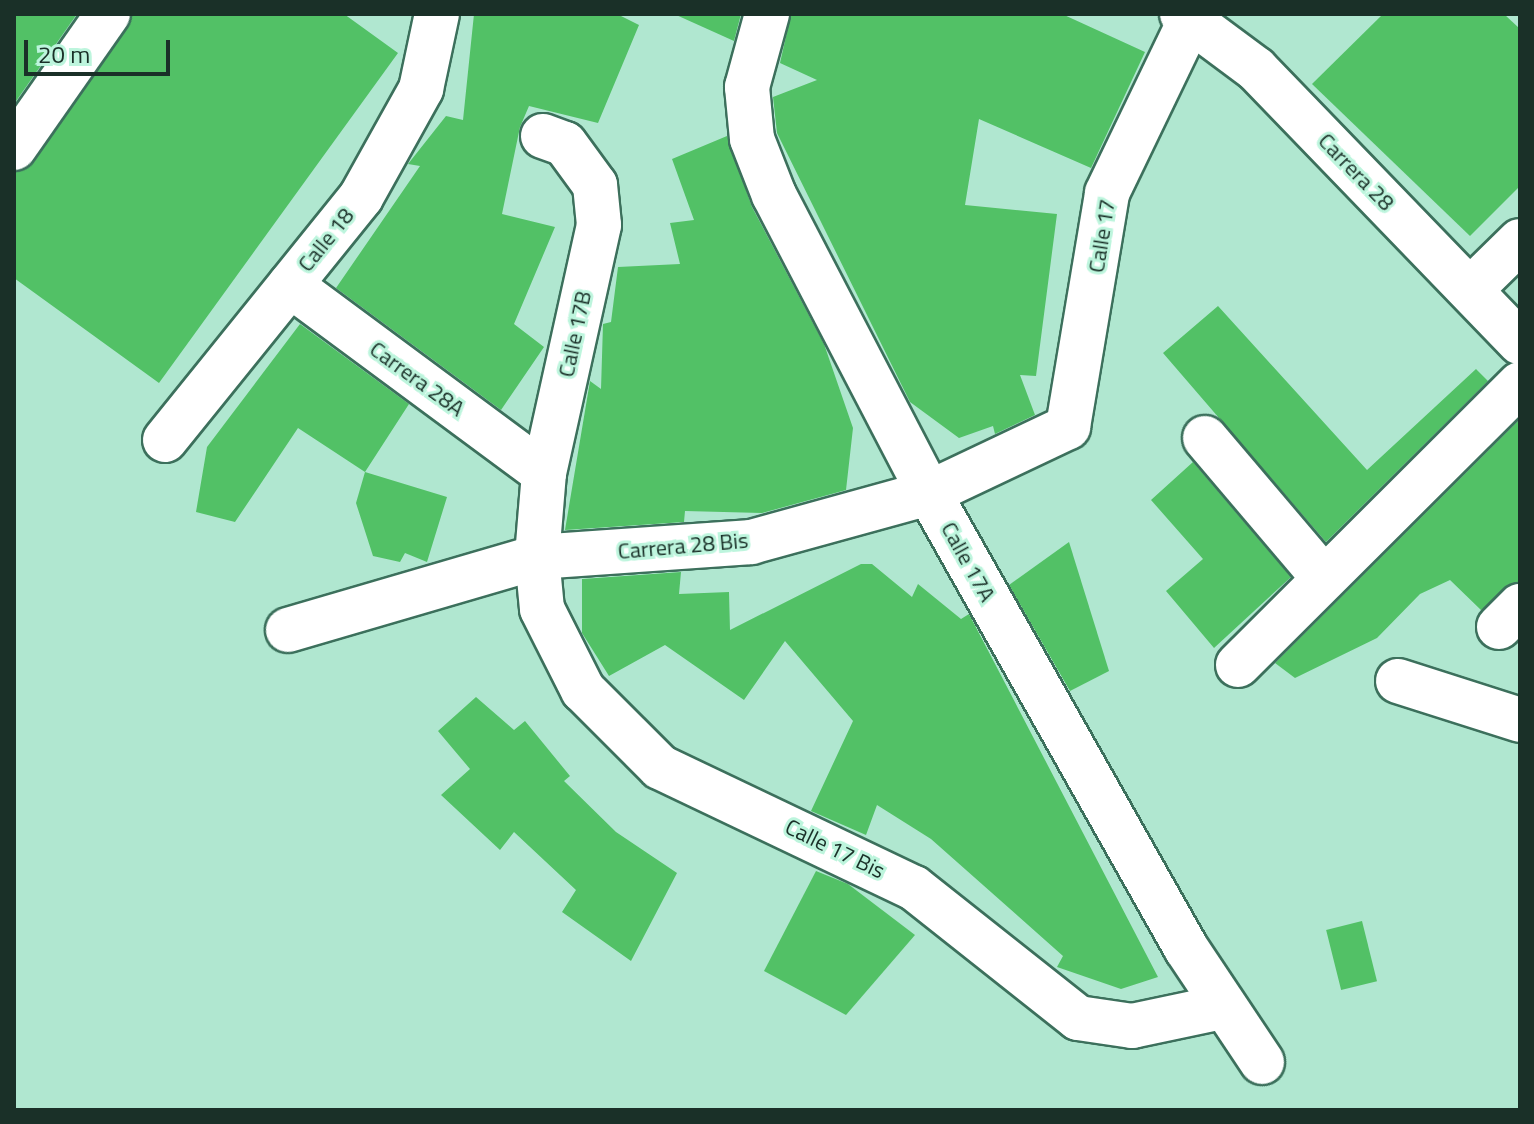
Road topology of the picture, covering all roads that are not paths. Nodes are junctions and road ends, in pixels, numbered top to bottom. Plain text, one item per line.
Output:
1 (108, 14) edge
2 (437, 14) edge
3 (1188, 15) edge
4 (762, 25) edge
5 (543, 136) dead end
6 (14, 148) edge
7 (1520, 241) edge
8 (290, 285) junction
9 (1470, 290) junction
10 (1520, 342) edge
11 (1520, 384) edge
12 (1068, 427) joint
13 (1205, 438) dead end
14 (165, 440) dead end
15 (544, 473) junction
16 (929, 493) junction
17 (537, 557) junction
18 (1323, 577) junction
19 (288, 630) dead end
20 (1238, 665) dead end
21 (1398, 681) dead end
22 (1520, 720) edge
23 (1222, 1007) junction
24 (1262, 1062) dead end

1 - 6 street
2 - 8 street, Calle 18
3 - 9 street, Carrera 28
3 - 12 street, Calle 17
4 - 16 street, Calle 17A
5 - 15 street, Calle 17B
7 - 9 street
8 - 14 street, Calle 18
8 - 15 street, Carrera 28A
9 - 10 street, Carrera 28
11 - 18 street
12 - 16 street, Carrera 28 Bis
13 - 18 street
15 - 17 street, Calle 17B
16 - 17 street, Carrera 28 Bis
16 - 23 street, Calle 17A
17 - 19 street, Carrera 28 Bis
17 - 23 street, Calle 17 Bis
18 - 20 street
21 - 22 street
23 - 24 street, Calle 17A

